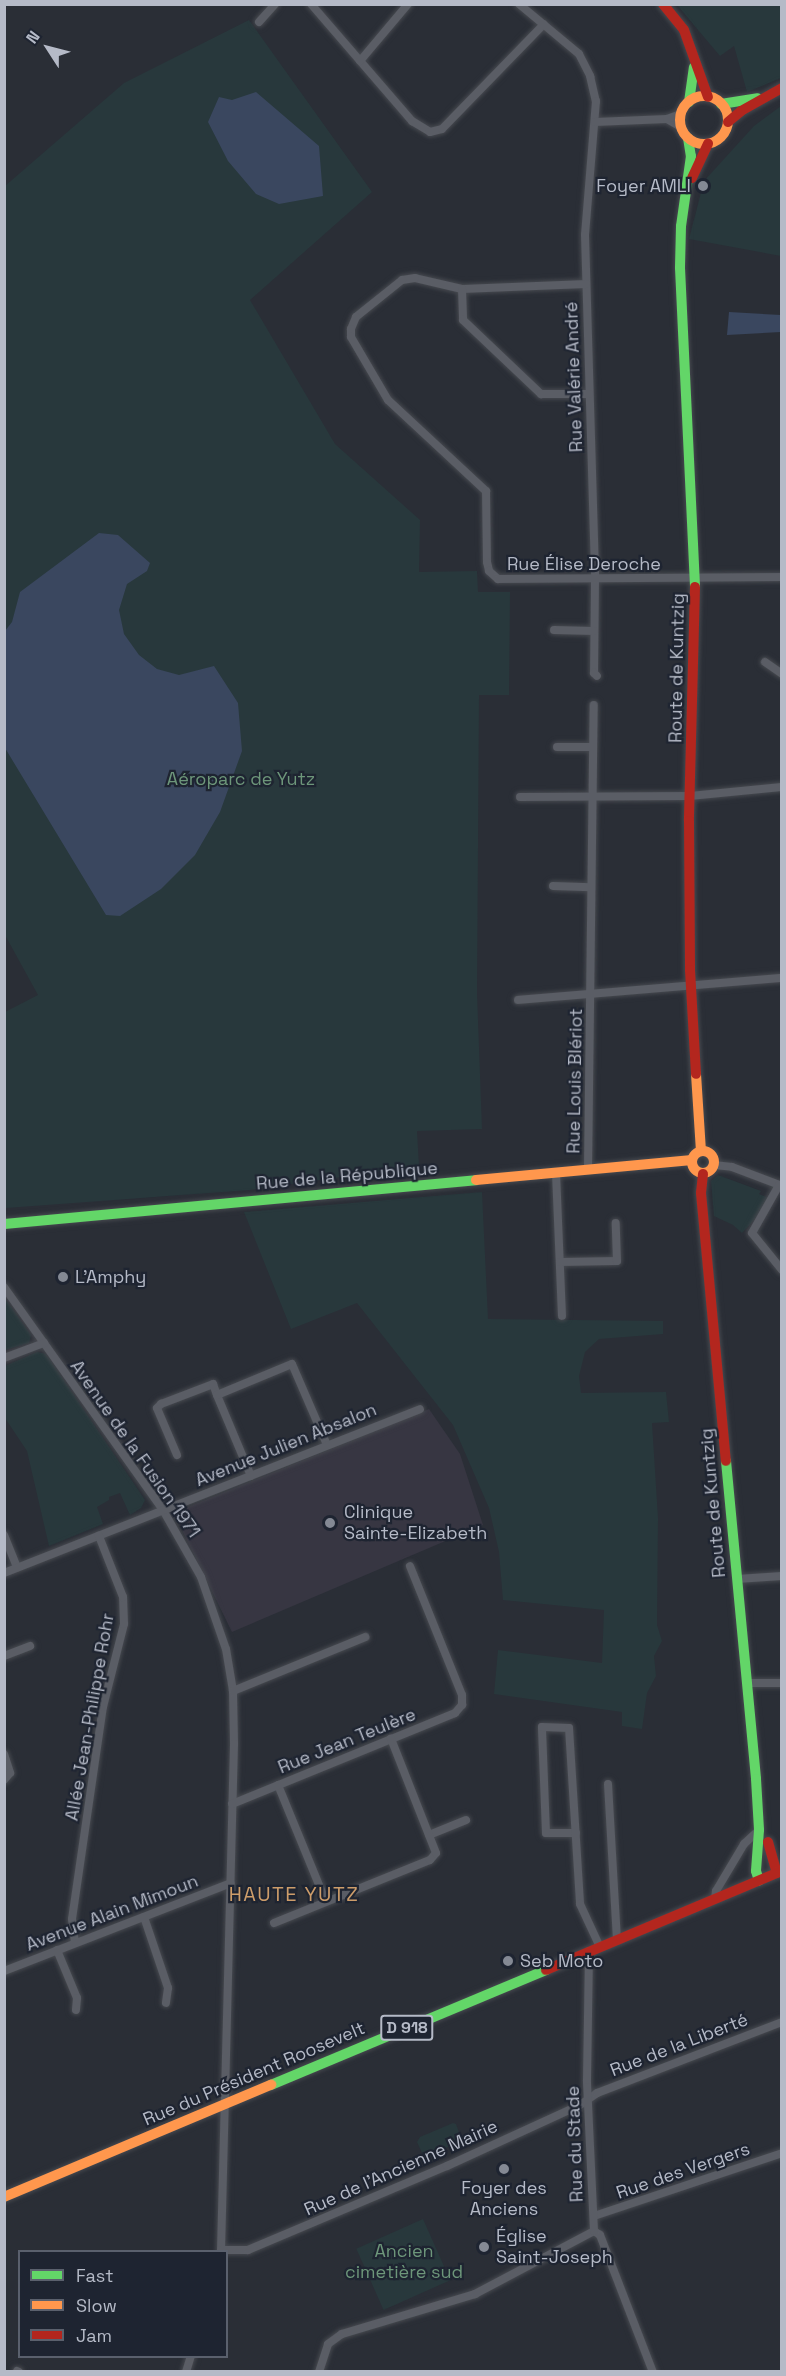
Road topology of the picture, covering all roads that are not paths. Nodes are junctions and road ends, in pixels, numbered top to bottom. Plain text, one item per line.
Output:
1 (275, 4) edge
2 (311, 4) edge
3 (408, 4) edge
4 (519, 4) edge
5 (663, 4) edge
6 (259, 22) dead end
7 (544, 24) junction
8 (360, 61) junction
9 (693, 61) junction
10 (782, 88) edge
11 (767, 96) junction
12 (708, 97) junction
13 (689, 102) junction
14 (721, 104) junction
15 (681, 114) junction
16 (667, 119) junction
17 (595, 122) junction
18 (728, 122) junction
19 (681, 127) junction
20 (688, 138) junction
21 (708, 144) junction
22 (688, 187) junction
23 (586, 284) junction
24 (462, 289) junction
25 (589, 394) junction
26 (782, 578) edge
27 (695, 579) junction
28 (595, 580) junction
29 (554, 630) dead end
30 (594, 631) junction
31 (765, 662) dead end
32 (782, 674) edge
33 (597, 676) dead end
34 (594, 705) dead end
35 (558, 747) dead end
36 (592, 747) junction
37 (782, 787) edge
38 (690, 796) junction
39 (520, 797) dead end
40 (592, 797) junction
41 (553, 886) dead end
42 (591, 887) junction
43 (782, 978) edge
44 (690, 985) junction
45 (591, 992) junction
46 (518, 1000) dead end
47 (701, 1151) junction
48 (692, 1160) junction
49 (714, 1165) junction
50 (588, 1170) junction
51 (556, 1173) junction
52 (703, 1174) junction
53 (780, 1186) edge
54 (616, 1223) dead end
55 (4, 1224) edge
56 (560, 1262) junction
57 (782, 1270) edge
58 (4, 1287) edge
59 (562, 1316) dead end
60 (44, 1343) junction
61 (4, 1358) edge
62 (217, 1395) junction
63 (420, 1409) dead end
64 (327, 1445) junction
65 (177, 1455) dead end
66 (251, 1476) junction
67 (163, 1510) junction
68 (4, 1535) edge
69 (99, 1536) junction
70 (410, 1566) dead end
71 (17, 1568) junction
72 (4, 1573) edge
73 (782, 1576) edge
74 (737, 1580) junction
75 (365, 1637) dead end
76 (30, 1646) dead end
77 (4, 1656) edge
78 (747, 1683) junction
79 (782, 1683) edge
80 (233, 1691) junction
81 (391, 1739) junction
82 (4, 1754) edge
83 (4, 1780) edge
84 (608, 1784) dead end
85 (279, 1785) junction
86 (232, 1804) junction
87 (466, 1820) dead end
88 (759, 1830) junction
89 (576, 1833) junction
90 (429, 1835) junction
91 (768, 1842) junction
92 (782, 1852) edge
93 (779, 1872) edge
94 (759, 1881) junction
95 (231, 1883) junction
96 (715, 1899) junction
97 (326, 1902) junction
98 (144, 1917) junction
99 (274, 1923) dead end
100 (616, 1940) junction
101 (75, 1943) junction
102 (595, 1949) junction
103 (57, 1950) junction
104 (4, 1971) edge
105 (166, 2003) dead end
106 (76, 2010) dead end
107 (782, 2022) edge
108 (588, 2098) junction
109 (224, 2105) junction
110 (782, 2153) edge
111 (4, 2197) edge
112 (594, 2216) junction
113 (594, 2231) junction
114 (221, 2250) edge
115 (228, 2251) edge
116 (319, 2372) edge
117 (653, 2372) edge

1 - 6 street
2 - 8 street
3 - 8 street
4 - 7 street, Rue Valérie André
5 - 9 street
7 - 8 street
7 - 17 street, Rue Valérie André
9 - 12 street
9 - 13 street
10 - 11 street
11 - 14 street
11 - 18 street
12 - 13 street
12 - 14 street
13 - 15 street
14 - 18 street
15 - 16 street
15 - 19 street
16 - 17 street
16 - 19 street
17 - 23 street, Rue Valérie André
18 - 21 street
19 - 20 street
20 - 21 street
20 - 22 street, Route de Kuntzig
21 - 22 street, Route de Kuntzig
22 - 27 street, Route de Kuntzig
23 - 24 street, Rue Élise Deroche
23 - 25 street, Rue Valérie André
24 - 25 street
24 - 28 street, Rue Élise Deroche
25 - 28 street, Rue Valérie André
26 - 27 street, Rue Élise Deroche
27 - 28 street, Rue Élise Deroche
27 - 38 street, Route de Kuntzig
28 - 30 street, Rue Valérie André
29 - 30 street
30 - 33 street, Rue Valérie André
31 - 32 street
34 - 36 street, Rue Louis Blériot
35 - 36 street
36 - 40 street, Rue Louis Blériot
37 - 38 street
38 - 40 street
38 - 44 street, Route de Kuntzig
39 - 40 street
40 - 42 street, Rue Louis Blériot
41 - 42 street
42 - 45 street, Rue Louis Blériot
43 - 44 street, Rue Louis Blériot
44 - 45 street, Rue Louis Blériot
44 - 47 street, Route de Kuntzig
45 - 46 street, Rue Louis Blériot
45 - 50 street, Rue Louis Blériot
47 - 48 street
47 - 49 street
48 - 50 street, Rue de la République
48 - 52 street
49 - 52 street
49 - 53 street
50 - 51 street, Rue de la République
51 - 55 street, Rue de la République
51 - 56 street
52 - 74 street, Route de Kuntzig
53 - 57 street
54 - 56 street
56 - 59 street
58 - 60 street, Avenue de la Fusion 1971
60 - 61 street
60 - 67 street, Avenue de la Fusion 1971
62 - 64 street
62 - 65 street
62 - 66 street
63 - 64 street, Avenue Julien Absalon
64 - 66 street, Avenue Julien Absalon
66 - 67 street, Avenue Julien Absalon
67 - 69 street, Avenue Julien Absalon
67 - 80 street, Avenue de la Fusion 1971
68 - 71 street
69 - 71 street, Avenue Julien Absalon
69 - 101 street, Allée Jean-Philippe Rohr
70 - 81 street, Rue Jean Teulère
71 - 72 street, Avenue Julien Absalon
73 - 74 street
74 - 78 street, Route de Kuntzig
75 - 80 street
76 - 77 street
78 - 79 street
78 - 88 street, Route de Kuntzig
80 - 86 street, Avenue de la Fusion 1971
81 - 85 street, Rue Jean Teulère
81 - 90 street
82 - 83 street
84 - 100 street
85 - 86 street, Rue Jean Teulère
85 - 97 street
86 - 95 street, Avenue de la Fusion 1971
87 - 90 street
88 - 91 street
88 - 94 street, Route de Kuntzig
88 - 96 street
89 - 89 street
89 - 102 street
90 - 97 street
91 - 92 street
91 - 93 street
93 - 94 street, Rue du Président Roosevelt / D 918
94 - 96 street, Rue du Président Roosevelt / D 918
95 - 98 street, Avenue Alain Mimoun
95 - 109 street, Avenue de la Fusion 1971
96 - 100 street, Rue du Président Roosevelt / D 918
97 - 99 street
98 - 101 street, Avenue Alain Mimoun
98 - 105 street
100 - 102 street, Rue du Président Roosevelt / D 918
101 - 103 street, Avenue Alain Mimoun
102 - 108 street, Rue du Stade
102 - 109 street, Rue du Président Roosevelt / D 918
103 - 104 street, Avenue Alain Mimoun
103 - 106 street
107 - 108 street, Rue de la Liberté
108 - 112 street, Rue du Stade
108 - 115 street, Rue de l'Ancienne Mairie
109 - 111 street, Rue du Président Roosevelt / D 918
109 - 114 street, Avenue de la Fusion 1971
110 - 112 street, Rue des Vergers
112 - 113 street, Rue du Stade
113 - 116 street
113 - 117 street

